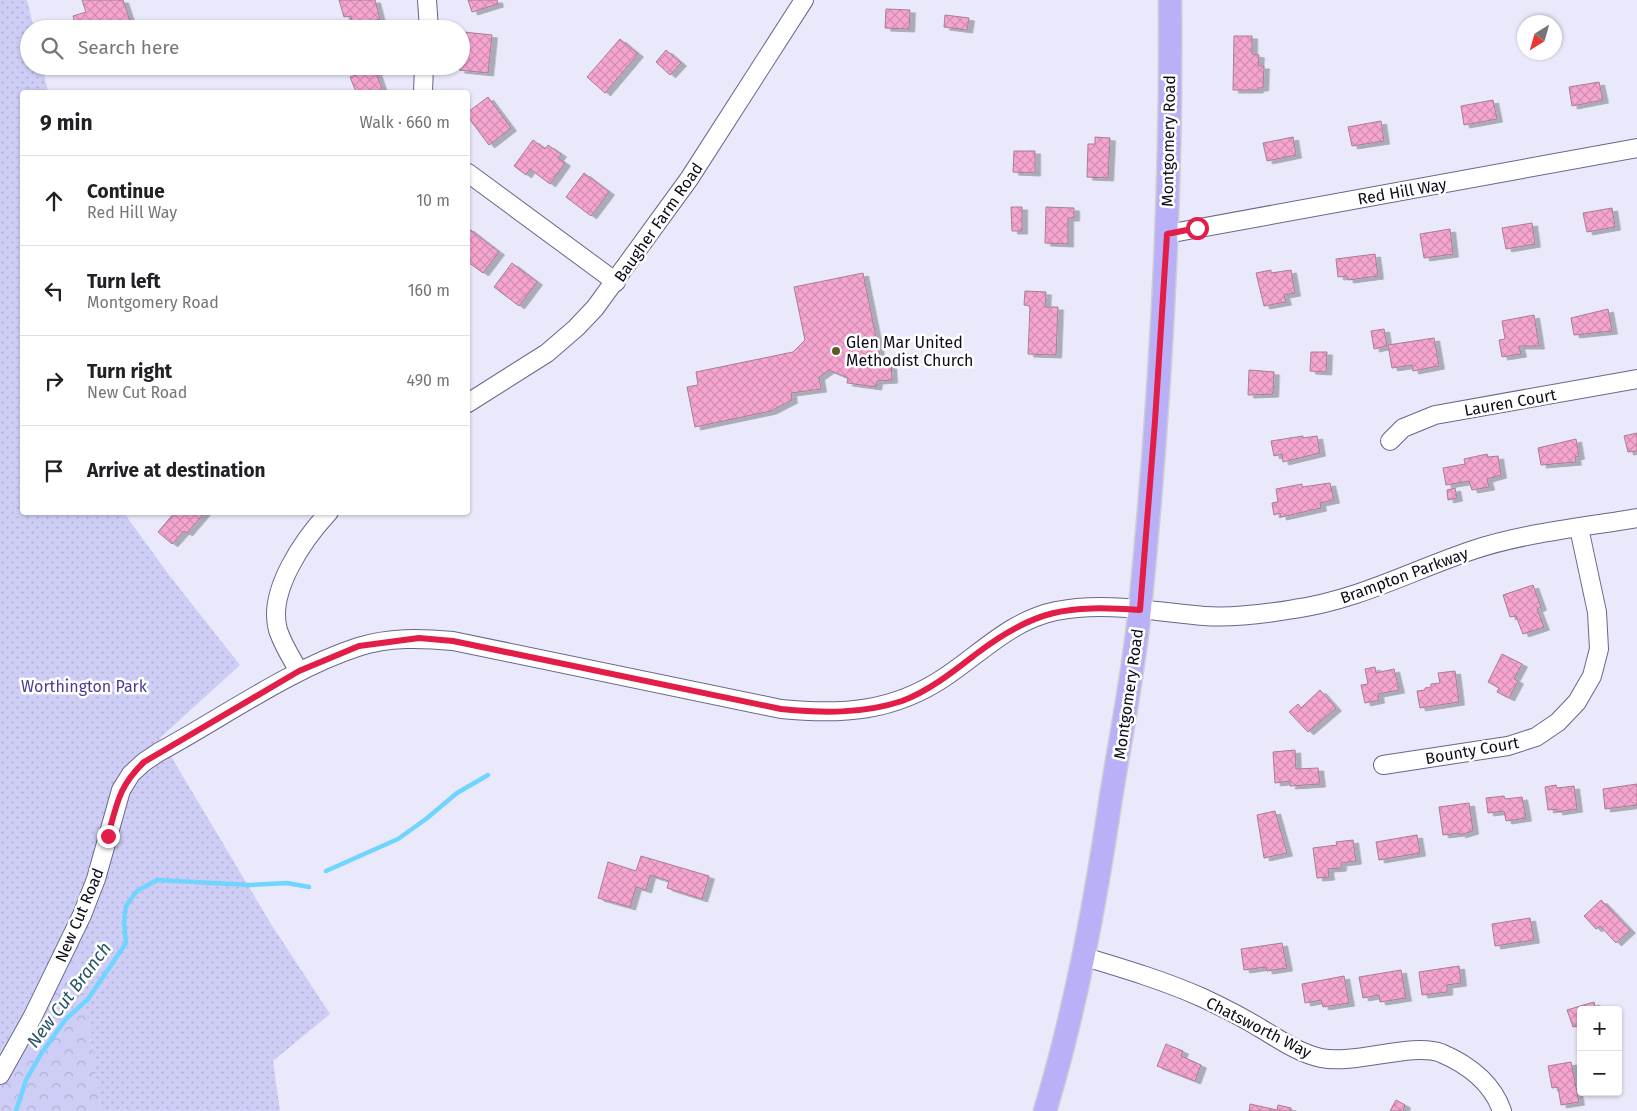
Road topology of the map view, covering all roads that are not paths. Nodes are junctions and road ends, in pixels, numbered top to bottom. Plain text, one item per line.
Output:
1 (427, 0) edge
2 (804, 0) edge
3 (1170, 0) edge
4 (428, 20) edge
5 (424, 75) edge
6 (423, 90) edge
7 (1637, 148) edge
8 (470, 174) edge
9 (1167, 234) junction
10 (616, 282) junction
11 (1637, 379) edge
12 (470, 403) edge
13 (1390, 441) dead end
14 (327, 515) edge
15 (1637, 518) edge
16 (1579, 528) junction
17 (1140, 610) junction
18 (299, 671) junction
19 (1382, 765) dead end
20 (1085, 957) junction
21 (0, 1076) edge
22 (1045, 1111) edge
23 (1502, 1111) edge

1 - 4 street
2 - 10 street, Baugher Farm Road
3 - 9 main road, Montgomery Road
5 - 6 street
7 - 9 street, Red Hill Way
8 - 10 street
9 - 17 main road, Montgomery Road
10 - 12 street, Baugher Farm Road
11 - 13 street, Lauren Court
14 - 18 street
15 - 16 street, Brampton Parkway
16 - 17 street, Brampton Parkway
16 - 19 street, Bounty Court
17 - 18 street, New Cut Road
17 - 20 main road, Montgomery Road
18 - 21 street, New Cut Road
20 - 22 main road, Montgomery Road
20 - 23 street, Chatsworth Way

